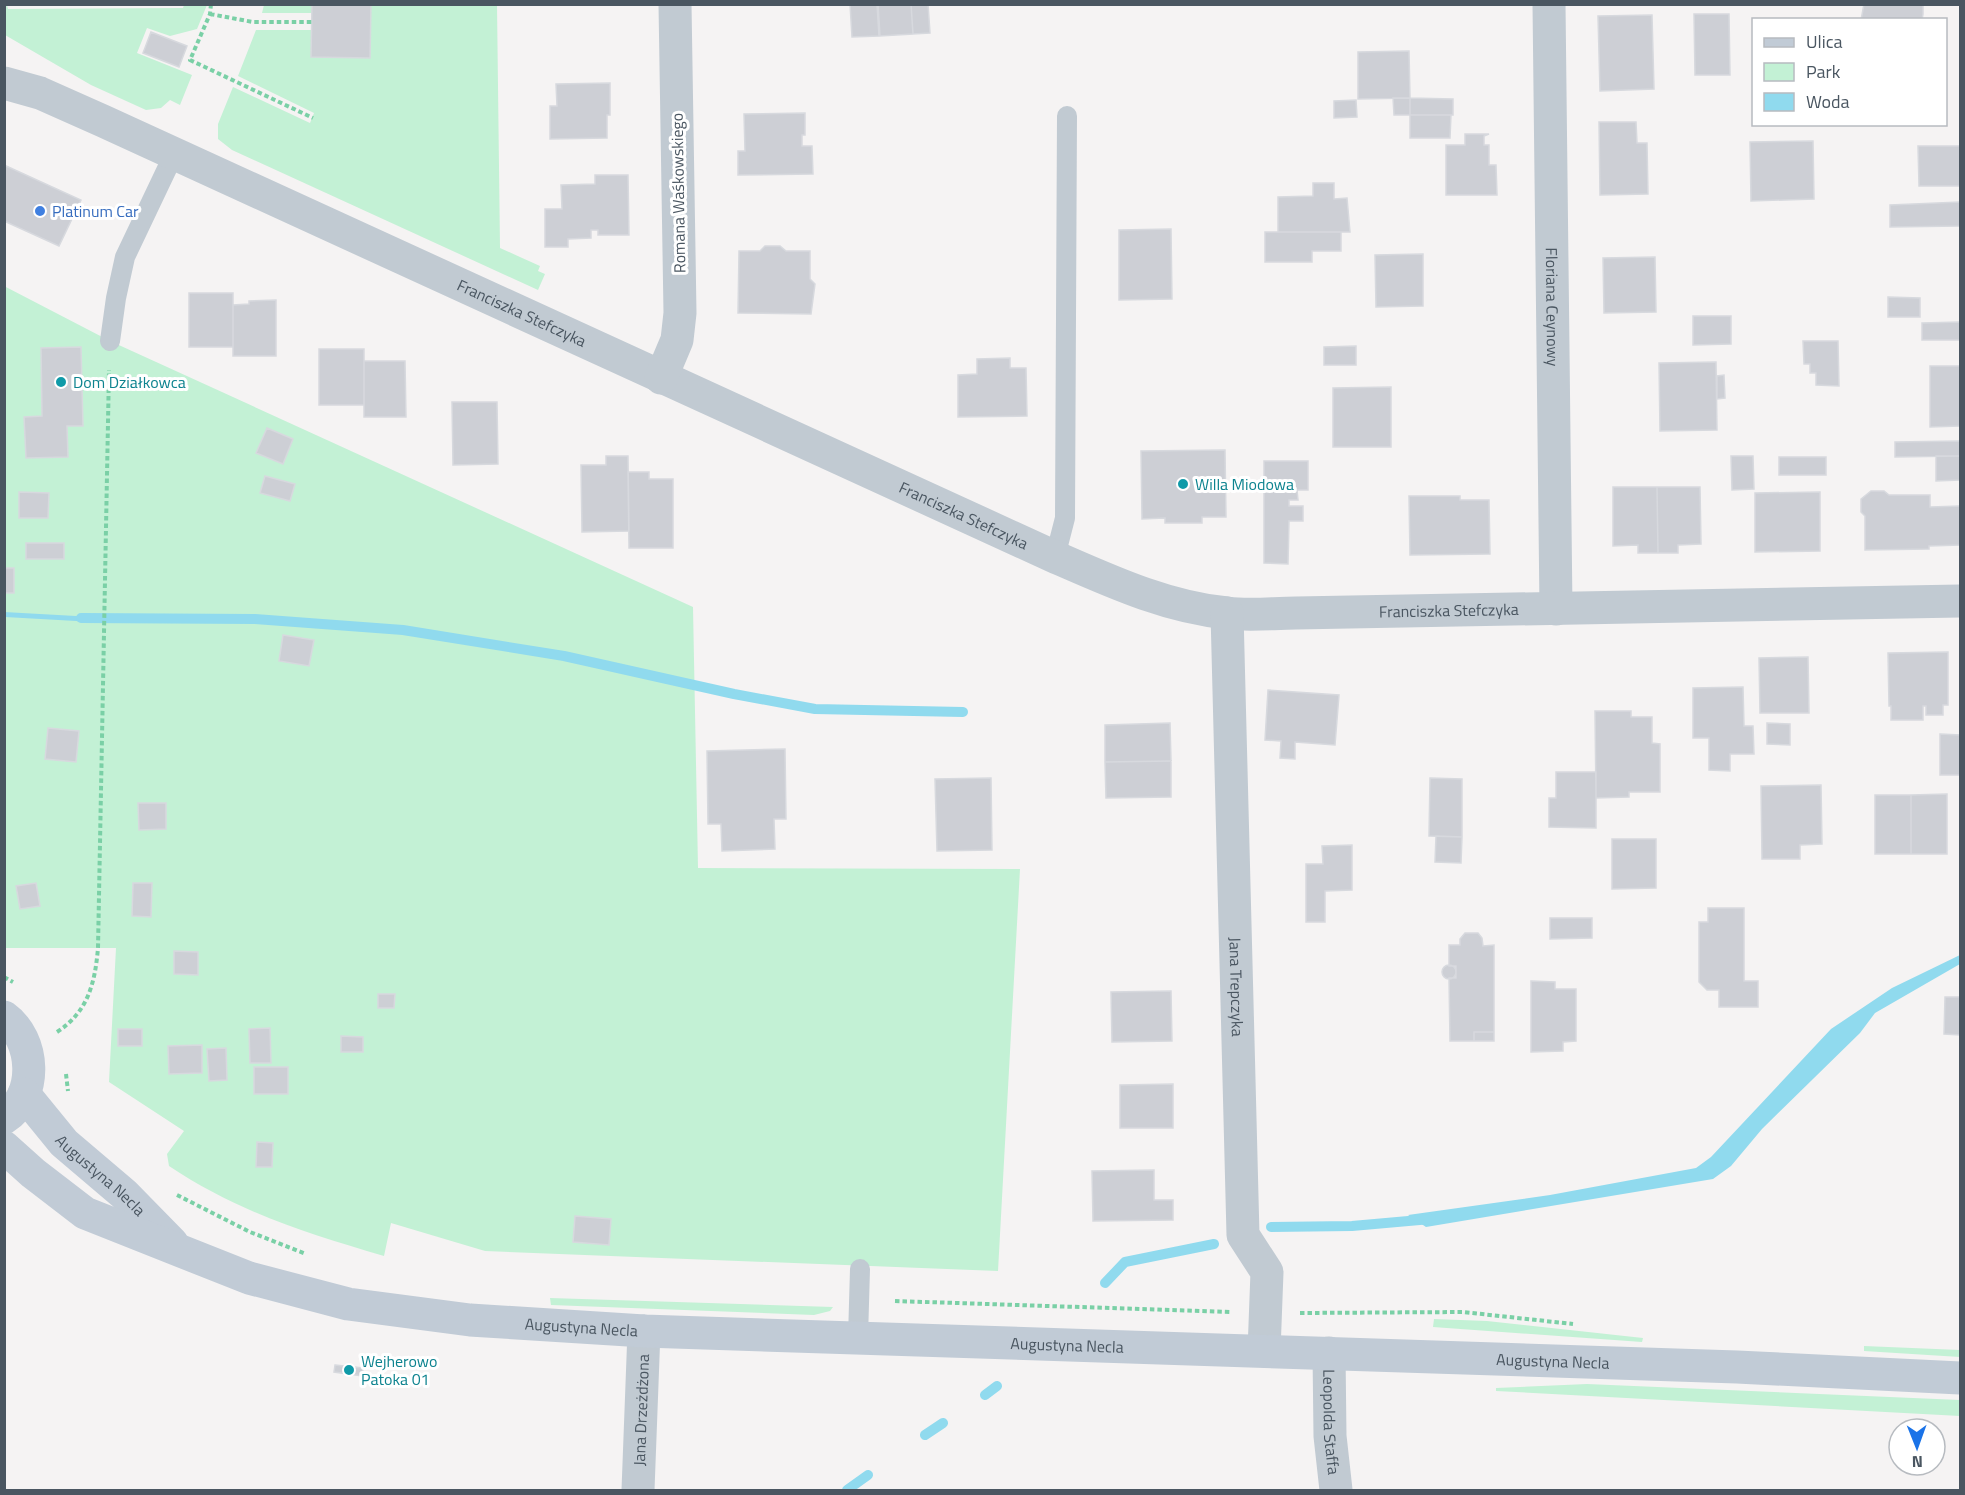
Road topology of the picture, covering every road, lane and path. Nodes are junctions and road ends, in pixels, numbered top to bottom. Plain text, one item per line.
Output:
1 (211, 4) edge
2 (675, 4) edge
3 (1549, 4) edge
4 (210, 14) junction
5 (312, 22) dead end
6 (4, 69) edge
7 (4, 83) edge
8 (40, 93) junction
9 (1068, 116) dead end
10 (313, 118) dead end
11 (174, 154) junction
12 (110, 341) joint
13 (661, 378) junction
14 (1055, 557) junction
15 (1960, 602) edge
16 (1557, 609) junction
17 (1227, 613) junction
18 (4, 977) edge
19 (22, 988) dead end
20 (4, 1017) edge
21 (55, 1026) dead end
22 (58, 1031) junction
23 (61, 1039) dead end
24 (26, 1045) junction
25 (65, 1067) dead end
26 (69, 1096) dead end
27 (14, 1106) edge
28 (4, 1147) edge
29 (172, 1192) dead end
30 (182, 1252) junction
31 (309, 1255) dead end
32 (860, 1269) dead end
33 (860, 1301) junction
34 (1266, 1312) junction
35 (1581, 1324) dead end
36 (644, 1331) junction
37 (858, 1338) junction
38 (1264, 1351) junction
39 (1329, 1353) junction
40 (1960, 1378) edge
41 (638, 1491) edge
42 (1336, 1491) edge

1 - 4 path
2 - 13 street, Romana Waśkowskiego
3 - 16 street, Floriana Ceynowy
4 - 5 path
4 - 10 path
6 - 8 street, Franciszka Stefczyka
7 - 8 street, Franciszka Stefczyka
8 - 11 street, Franciszka Stefczyka
9 - 14 lane
11 - 12 lane
11 - 13 street, Franciszka Stefczyka
12 - 22 path
13 - 14 street, Franciszka Stefczyka
14 - 17 street, Franciszka Stefczyka
15 - 16 street, Franciszka Stefczyka
16 - 17 street, Franciszka Stefczyka
17 - 34 street, Jana Trepczyka
18 - 19 path
20 - 24 main road
21 - 22 path
22 - 23 path
22 - 24 path
24 - 27 main road
25 - 26 path
27 - 30 main road, Augustyna Necla
28 - 30 main road, Augustyna Necla
29 - 31 path
30 - 36 main road, Augustyna Necla
32 - 33 lane
33 - 34 path
33 - 37 lane
34 - 35 path
34 - 38 street, Jana Trepczyka
36 - 37 main road, Augustyna Necla
36 - 41 street, Jana Drzeżdżona
37 - 38 main road, Augustyna Necla
38 - 39 main road, Augustyna Necla
39 - 40 main road, Augustyna Necla
39 - 42 street, Leopolda Staffa

